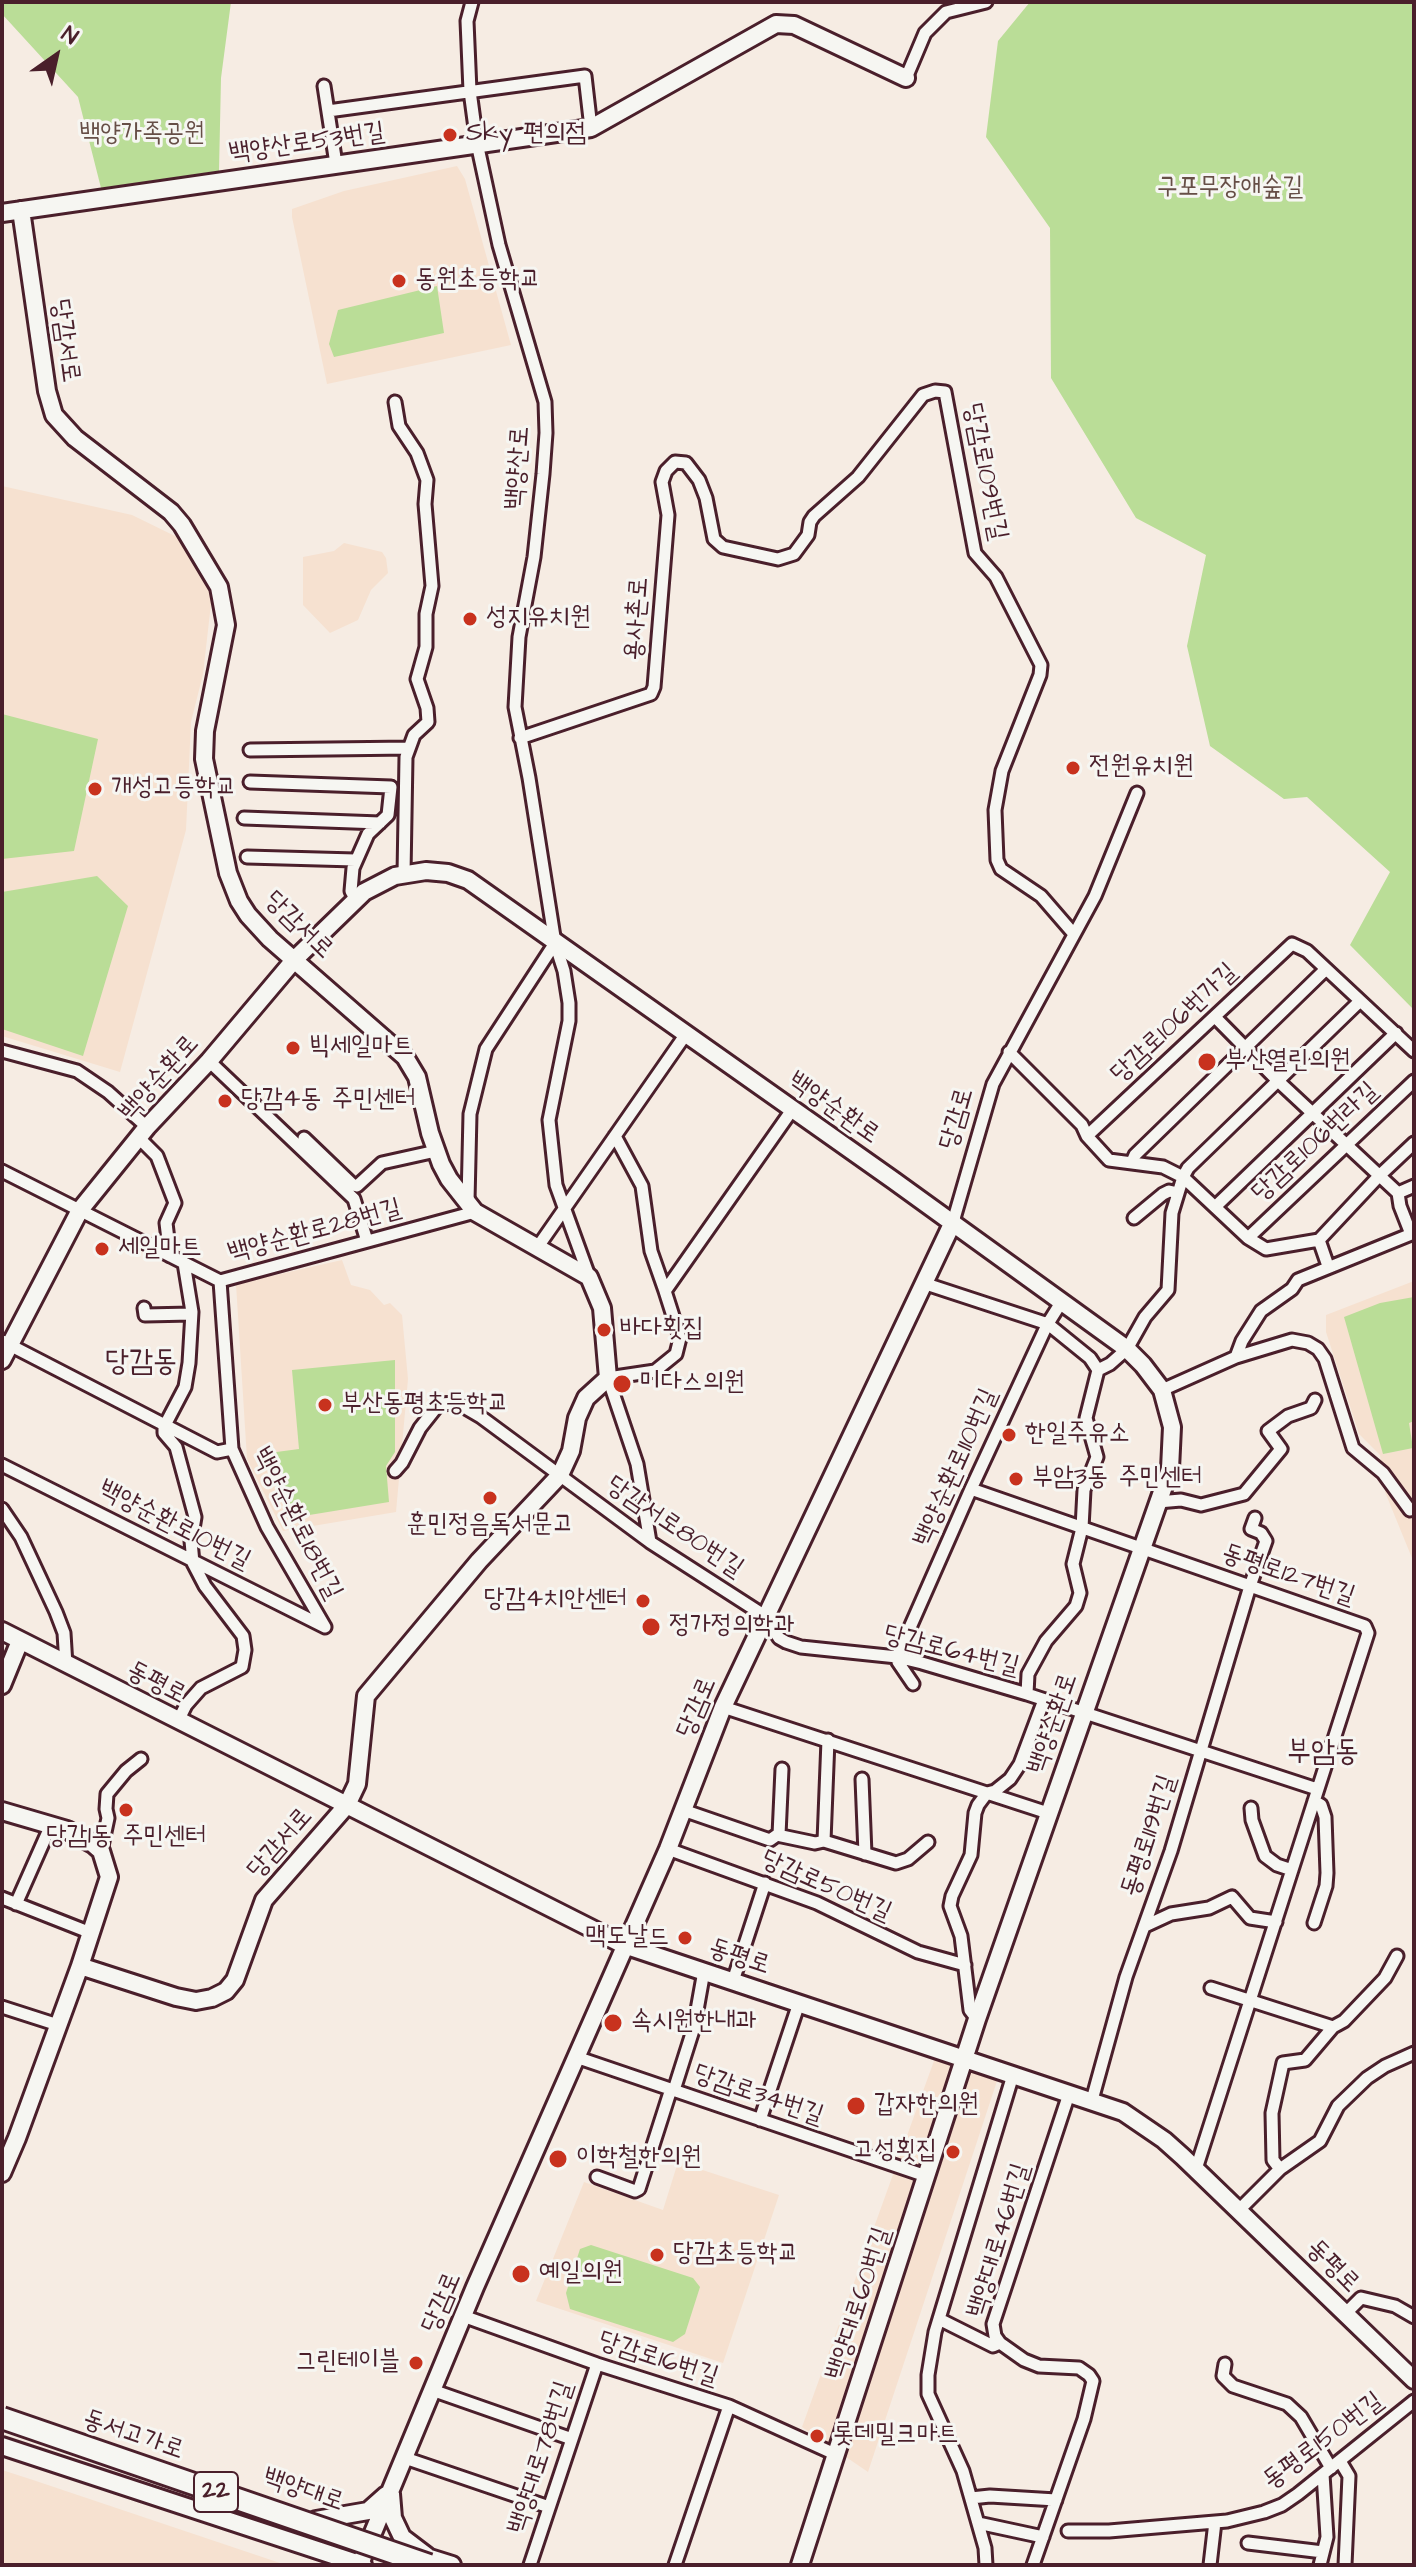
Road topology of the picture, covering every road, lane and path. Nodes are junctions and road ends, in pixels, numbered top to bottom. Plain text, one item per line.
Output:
1 (472, 2) edge
2 (986, 2) edge
3 (906, 78) joint
4 (324, 86) dead end
5 (470, 91) junction
6 (328, 111) junction
7 (591, 128) junction
8 (477, 143) junction
9 (336, 164) junction
10 (21, 210) junction
11 (2, 213) edge
12 (395, 402) dead end
13 (675, 462) joint
14 (520, 738) junction
15 (409, 748) junction
16 (250, 750) dead end
17 (250, 782) dead end
18 (1137, 793) dead end
19 (244, 818) dead end
20 (380, 823) junction
21 (247, 857) dead end
22 (355, 860) junction
23 (404, 874) junction
24 (356, 900) junction
25 (1073, 933) junction
26 (555, 943) junction
27 (295, 959) junction
28 (1325, 970) junction
29 (1359, 1002) junction
30 (1215, 1017) junction
31 (1396, 1033) junction
32 (686, 1034) junction
33 (1245, 1048) junction
34 (2, 1051) edge
35 (1414, 1051) edge
36 (1009, 1052) junction
37 (209, 1061) junction
38 (1277, 1080) junction
39 (1414, 1081) edge
40 (792, 1110) junction
41 (1314, 1113) junction
42 (143, 1132) junction
43 (615, 1136) junction
44 (1087, 1136) junction
45 (304, 1138) dead end
46 (1414, 1143) edge
47 (1346, 1144) junction
48 (436, 1151) junction
49 (1132, 1162) junction
50 (2, 1171) edge
51 (1379, 1176) junction
52 (1183, 1177) junction
53 (1414, 1186) edge
54 (1178, 1193) junction
55 (1398, 1193) junction
56 (472, 1206) junction
57 (1216, 1206) junction
58 (564, 1209) junction
59 (80, 1210) junction
60 (1134, 1218) dead end
61 (953, 1222) junction
62 (1412, 1234) edge
63 (1248, 1238) junction
64 (1319, 1240) junction
65 (367, 1241) junction
66 (537, 1248) junction
67 (170, 1256) junction
68 (184, 1263) junction
69 (1328, 1266) junction
70 (589, 1277) junction
71 (220, 1281) junction
72 (923, 1283) junction
73 (665, 1291) junction
74 (1062, 1301) junction
75 (144, 1308) dead end
76 (191, 1314) junction
77 (1048, 1324) junction
78 (5, 1349) edge
79 (1127, 1349) junction
80 (1236, 1357) junction
81 (1098, 1370) junction
82 (608, 1378) junction
83 (1162, 1390) junction
84 (1315, 1400) dead end
85 (164, 1427) junction
86 (232, 1449) junction
87 (2, 1465) edge
88 (395, 1471) dead end
89 (560, 1475) junction
90 (971, 1489) junction
91 (1158, 1502) junction
92 (2, 1509) edge
93 (1410, 1510) dead end
94 (1255, 1518) dead end
95 (1082, 1528) junction
96 (650, 1542) junction
97 (1142, 1550) junction
98 (193, 1560) junction
99 (1250, 1586) junction
100 (765, 1616) junction
101 (325, 1627) joint
102 (2, 1631) edge
103 (20, 1641) junction
104 (897, 1657) junction
105 (66, 1665) junction
106 (913, 1684) dead end
107 (2, 1685) edge
108 (1027, 1694) junction
109 (1044, 1700) junction
110 (723, 1707) junction
111 (1083, 1712) junction
112 (178, 1721) junction
113 (828, 1740) junction
114 (1200, 1752) junction
115 (141, 1759) dead end
116 (782, 1769) dead end
117 (862, 1779) dead end
118 (987, 1793) junction
119 (1316, 1795) junction
120 (347, 1805) junction
121 (1251, 1808) dead end
122 (683, 1810) junction
123 (2, 1811) edge
124 (1048, 1813) junction
125 (51, 1825) junction
126 (779, 1835) junction
127 (824, 1841) junction
128 (928, 1842) dead end
129 (668, 1849) junction
130 (101, 1851) junction
131 (865, 1854) junction
132 (1292, 1870) junction
133 (765, 1883) junction
134 (2, 1898) edge
135 (16, 1904) junction
136 (1276, 1922) junction
137 (1314, 1923) dead end
138 (1145, 1926) junction
139 (91, 1933) junction
140 (624, 1945) junction
141 (1397, 1956) dead end
142 (965, 1965) junction
143 (80, 1966) junction
144 (704, 1971) junction
145 (733, 1981) junction
146 (1211, 1988) dead end
147 (1251, 2001) junction
148 (799, 2003) junction
149 (2, 2007) edge
150 (977, 2019) junction
151 (58, 2025) junction
152 (1333, 2027) junction
153 (1414, 2053) edge
154 (576, 2057) junction
155 (965, 2058) junction
156 (1013, 2075) junction
157 (673, 2090) junction
158 (1069, 2094) junction
159 (1092, 2100) junction
160 (760, 2120) junction
161 (10, 2135) edge
162 (1196, 2169) junction
163 (1280, 2169) junction
164 (2, 2173) edge
165 (926, 2176) junction
166 (597, 2177) dead end
167 (1239, 2210) junction
168 (1345, 2314) junction
169 (463, 2316) junction
170 (1414, 2317) edge
171 (939, 2319) junction
172 (1000, 2343) junction
173 (597, 2364) junction
174 (1225, 2364) dead end
175 (1414, 2380) edge
176 (432, 2390) junction
177 (1414, 2401) edge
178 (729, 2406) junction
179 (2, 2416) edge
180 (2, 2432) edge
181 (572, 2439) junction
182 (2, 2446) edge
183 (837, 2455) junction
184 (405, 2458) junction
185 (1331, 2468) junction
186 (391, 2492) junction
187 (971, 2498) junction
188 (1056, 2500) junction
189 (549, 2507) junction
190 (316, 2520) junction
191 (1215, 2522) junction
192 (978, 2523) junction
193 (1068, 2531) dead end
194 (1043, 2537) junction
195 (371, 2539) junction
196 (1248, 2543) dead end
197 (1323, 2552) junction
198 (429, 2561) edge
199 (362, 2565) edge
200 (391, 2565) edge
201 (452, 2565) edge
202 (530, 2565) edge
203 (675, 2565) edge
204 (800, 2565) edge
205 (986, 2565) edge
206 (1033, 2565) edge
207 (1210, 2565) edge
208 (1320, 2565) edge
209 (1345, 2565) edge

1 - 5 street, 백양산로
2 - 3 street
3 - 7 main road
4 - 6 street
5 - 6 street
5 - 7 street
5 - 8 street, 백양산로
6 - 9 street
7 - 8 main road, 백양산로53번길
8 - 9 main road, 백양산로53번길
8 - 14 street, 백양산로
9 - 10 main road, 백양산로53번길
10 - 11 main road, 백양산로53번길
10 - 27 main road, 당감서로
12 - 15 street
13 - 14 street, 용사촌로
13 - 25 street, 당감로109번길
14 - 26 street, 백양산로
15 - 16 street
15 - 23 street
17 - 20 street
18 - 25 street, 당감로
19 - 20 street
20 - 22 street
21 - 22 street
22 - 24 street
23 - 24 main road, 백양순환로
23 - 26 main road, 백양순환로
24 - 27 main road, 백양순환로
25 - 36 street, 당감로
26 - 32 main road, 백양순환로
26 - 56 street
26 - 58 street, 백양산로
27 - 37 main road, 백양순환로
27 - 48 main road, 당감서로
28 - 29 street
28 - 30 street, 당감로106번가길
28 - 33 street
29 - 31 street
29 - 38 street
30 - 33 street
30 - 44 street, 당감로106번가길
31 - 35 street
31 - 41 street
32 - 40 main road, 백양순환로
32 - 43 street
33 - 38 street
33 - 49 street
34 - 42 street
36 - 44 street
36 - 61 street, 당감로
37 - 42 main road, 백양순환로
37 - 65 street
38 - 41 street
38 - 52 street
39 - 47 street, 당감로106번라길
40 - 61 main road, 백양순환로
40 - 73 street
41 - 47 street
41 - 57 street
42 - 59 main road, 백양순환로
42 - 67 street
43 - 58 street
43 - 73 street
44 - 49 street
45 - 48 street
46 - 51 street
47 - 51 street
47 - 63 street, 당감로106번라길
48 - 56 main road, 당감서로
49 - 52 street
50 - 59 street, 백양순환로28번길
51 - 55 street
51 - 64 street
52 - 54 street
52 - 57 street
53 - 55 street
54 - 60 street
54 - 79 street
55 - 62 street
56 - 65 street, 백양순환로28번길
56 - 66 main road, 당감서로
57 - 63 street
58 - 66 street
58 - 70 street, 백양산로
59 - 67 street, 백양순환로28번길
59 - 78 main road, 백양순환로
61 - 72 main road, 당감로
61 - 74 main road, 백양순환로
62 - 69 street
63 - 64 street
64 - 69 street
65 - 71 street, 백양순환로28번길
66 - 70 main road, 당감서로
67 - 68 street, 백양순환로28번길
68 - 71 street, 백양순환로28번길
68 - 76 street
69 - 80 street
70 - 82 main road
71 - 86 street
72 - 77 street
72 - 100 main road, 당감로
73 - 82 street
74 - 77 street, 백양순환로110번길
74 - 79 main road, 백양순환로
75 - 76 street
76 - 85 street
77 - 81 street
77 - 90 street, 백양순환로110번길
78 - 85 street, 백양순환로18번길
79 - 81 street
79 - 83 main road, 백양순환로
80 - 83 street
80 - 93 street
81 - 95 street
82 - 89 main road, 당감서로
82 - 96 street
83 - 91 main road, 백양순환로
84 - 91 street
85 - 86 street, 백양순환로18번길
85 - 98 street
86 - 101 street, 백양순환로18번길
87 - 98 street, 백양순환로10번길
88 - 89 street
89 - 96 street, 당감서로80번길
89 - 120 main road, 당감서로
90 - 95 street, 동평로127번길
90 - 104 street, 백양순환로110번길
91 - 97 main road, 백양순환로
92 - 105 street
94 - 99 street, 동평로119번길
95 - 97 street, 동평로127번길
95 - 108 street
96 - 100 street, 당감서로80번길
97 - 99 street, 동평로127번길
97 - 111 main road, 백양순환로
98 - 101 street, 백양순환로10번길
98 - 112 street
99 - 114 street, 동평로119번길
99 - 119 street, 동평로127번길
100 - 104 street, 당감로64번길
100 - 110 main road, 당감로
102 - 103 main road, 동평로
103 - 105 main road, 동평로
103 - 107 main road
104 - 106 street
104 - 108 street, 당감로64번길
105 - 112 main road, 동평로
108 - 109 street, 당감로64번길
109 - 111 street, 당감로64번길
109 - 118 street
110 - 113 street
110 - 122 main road, 당감로
111 - 114 street, 당감로64번길
111 - 124 main road, 백양순환로
112 - 120 main road, 동평로
113 - 118 street
113 - 127 street
114 - 119 street, 당감로64번길
114 - 138 street, 동평로119번길
115 - 130 street
116 - 126 street
117 - 131 street
118 - 124 street
118 - 142 street
119 - 132 street, 동평로127번길
119 - 137 street
120 - 140 main road, 동평로
120 - 143 main road, 당감서로
121 - 132 street
122 - 126 street
122 - 129 main road, 당감로
123 - 125 main road
124 - 150 main road, 백양순환로
125 - 130 main road
125 - 135 street
126 - 127 street
127 - 131 street
128 - 131 street
129 - 133 street, 당감로50번길
129 - 140 main road, 당감로
130 - 139 main road
132 - 136 street, 동평로127번길
133 - 142 street, 당감로50번길
133 - 145 street
134 - 135 street
135 - 139 street
136 - 138 street
136 - 147 street, 동평로127번길
138 - 159 street, 동평로119번길
139 - 143 main road
140 - 144 main road, 동평로
140 - 154 main road, 당감로
141 - 152 street
142 - 150 street
143 - 151 main road
144 - 145 main road, 동평로
144 - 157 street
145 - 148 main road, 동평로
146 - 147 street
147 - 152 street
147 - 162 street, 동평로127번길
148 - 155 main road, 동평로
148 - 160 street
149 - 151 street
150 - 155 main road, 백양순환로
151 - 161 main road
152 - 163 street
153 - 163 street
154 - 157 street, 당감로34번길
154 - 169 main road, 당감로
155 - 156 main road, 동평로
155 - 165 main road, 백양대로60번길
156 - 158 main road, 동평로
156 - 171 street
157 - 160 street, 당감로34번길
157 - 166 street
158 - 159 main road, 동평로
158 - 172 street, 백양대로46번길
159 - 162 main road, 동평로
160 - 165 street, 당감로34번길
161 - 164 main road
162 - 167 main road, 동평로
163 - 167 street
165 - 183 main road, 백양대로60번길
167 - 168 main road, 동평로
168 - 170 street
168 - 175 main road, 동평로
169 - 173 street, 당감로16번길
169 - 176 main road, 당감로
171 - 172 street
171 - 187 street
172 - 188 street, 백양대로46번길
173 - 178 street, 당감로16번길
173 - 181 street, 백양대로78번길
174 - 185 street
176 - 181 street
176 - 184 main road, 당감로
177 - 185 street, 동평로150번길
178 - 183 street, 당감로16번길
178 - 203 street
179 - 190 main road, 백양대로
179 - 198 highway, 동서고가로 / 22, bridge
180 - 200 highway, 동서고가로 / 22
181 - 189 street, 백양대로78번길
182 - 199 main road, 백양대로
183 - 204 main road, 백양대로60번길
184 - 186 main road, 당감로
184 - 189 street
185 - 191 street, 동평로150번길
185 - 197 street
185 - 209 street
186 - 190 main road
186 - 195 main road, 당감로
186 - 198 main road
187 - 188 street
187 - 192 street
188 - 194 street, 백양대로46번길
189 - 202 street, 백양대로78번길
190 - 195 main road, 백양대로
191 - 193 street, 동평로150번길
191 - 207 street
192 - 194 street
192 - 205 street
194 - 206 street, 백양대로46번길
195 - 198 main road, 백양대로
195 - 199 main road, 당감로
196 - 197 street
197 - 208 street
198 - 201 main road, 백양대로

